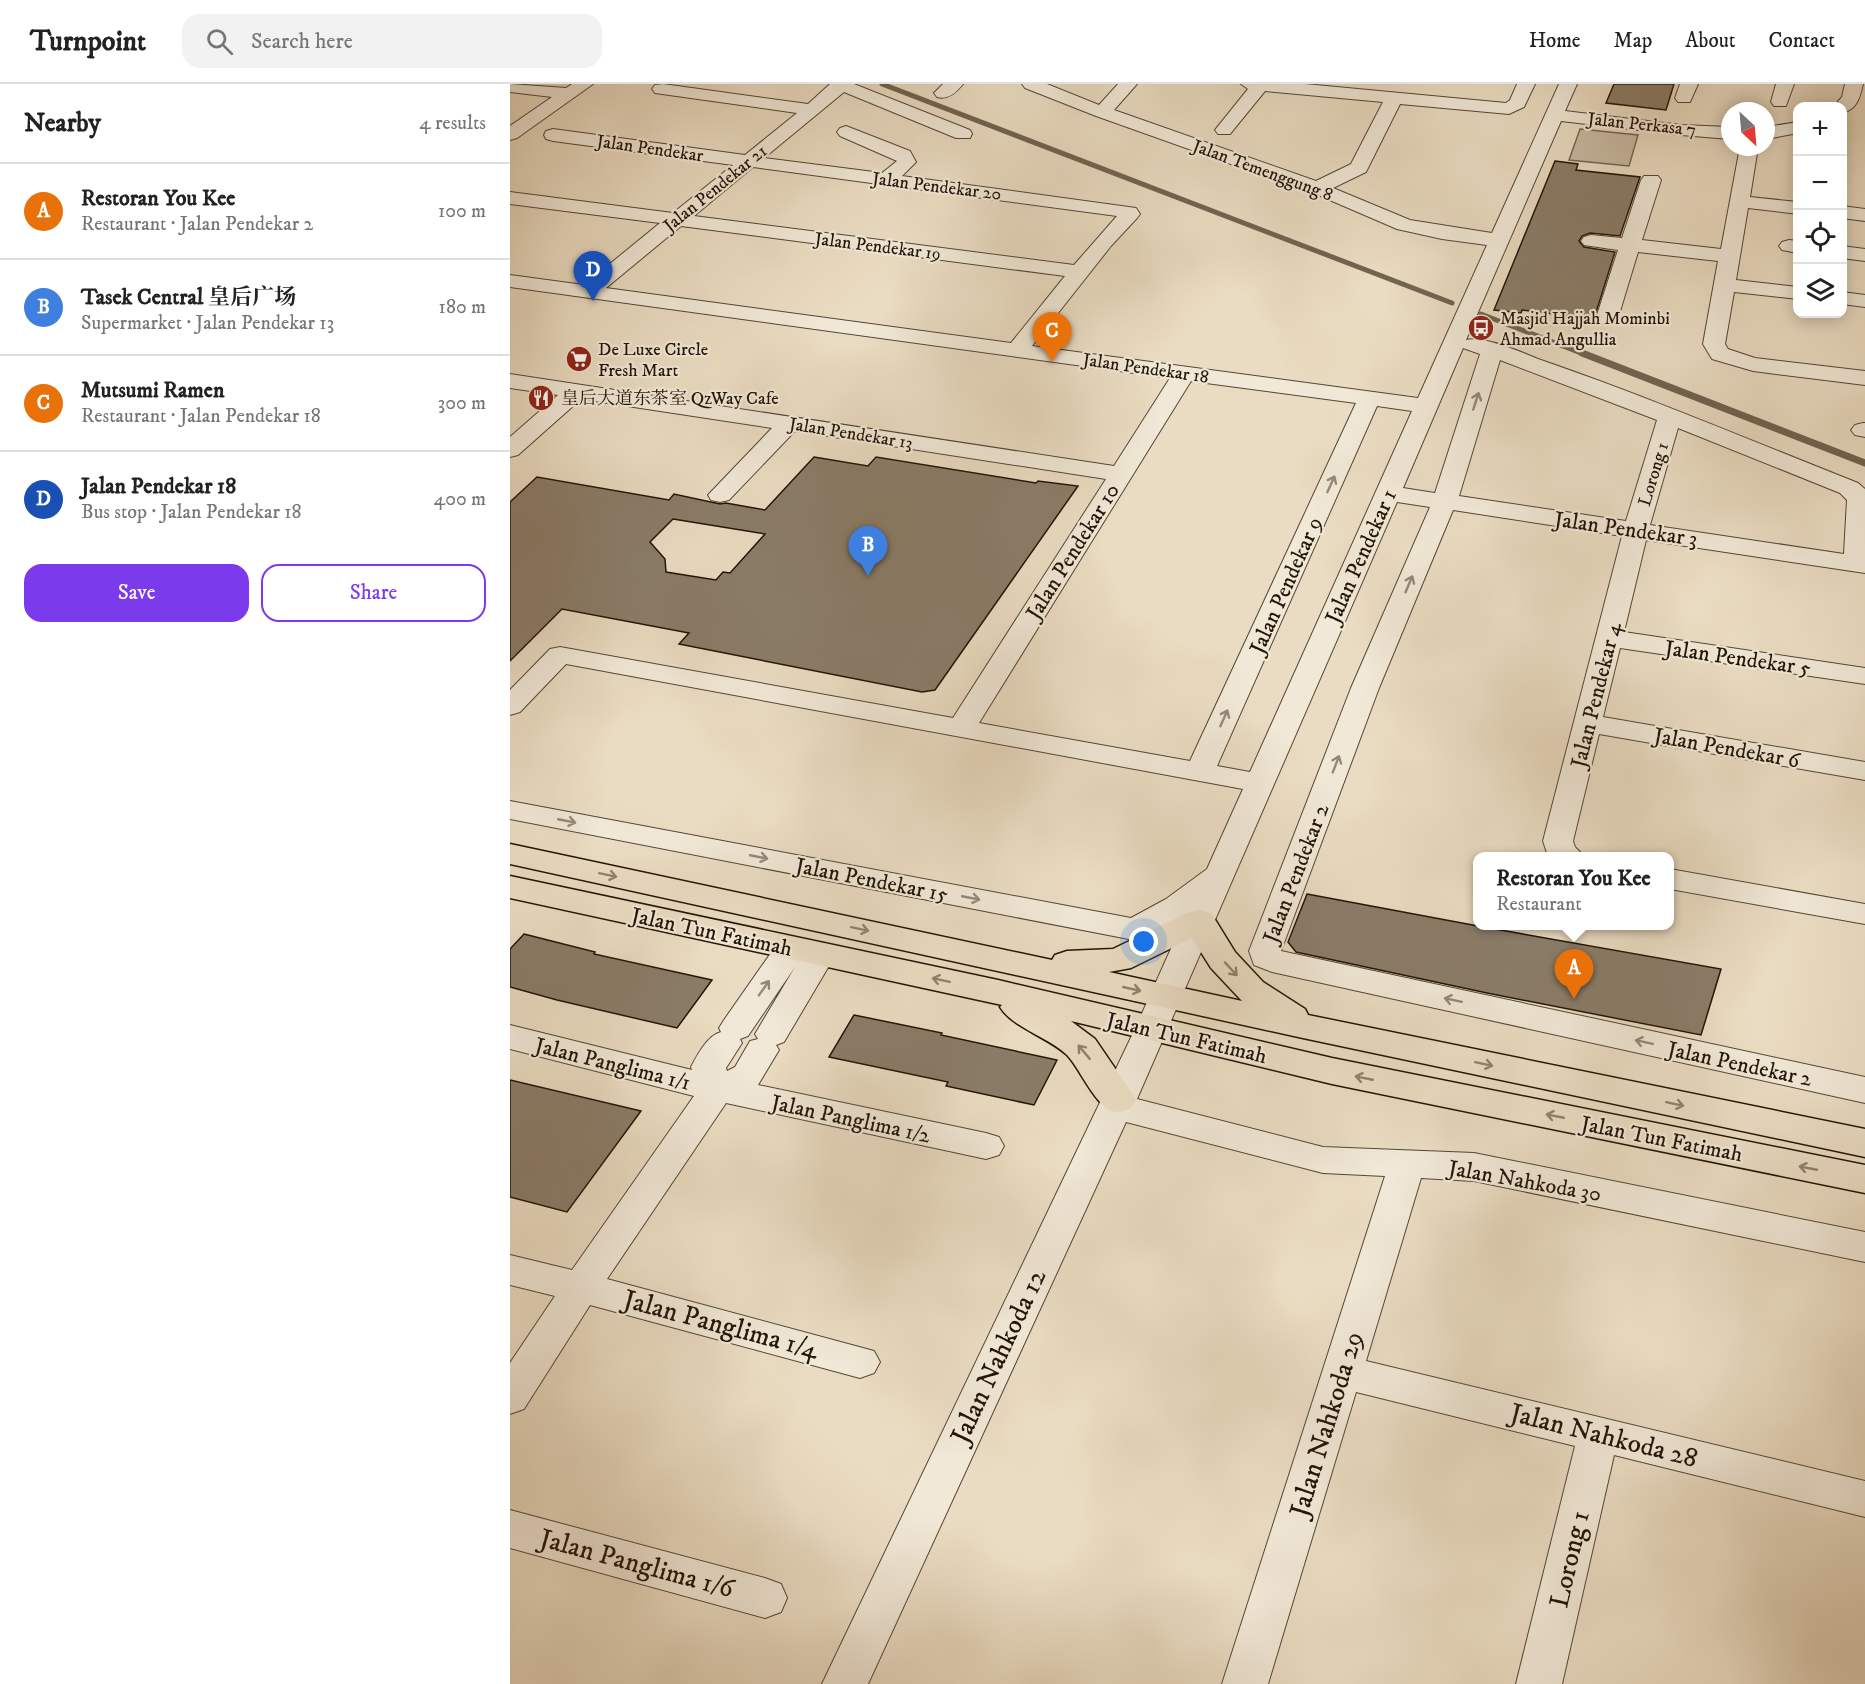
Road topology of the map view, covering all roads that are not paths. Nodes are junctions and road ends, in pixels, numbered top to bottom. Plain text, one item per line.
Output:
1 (741, 84) edge
2 (841, 84) edge
3 (1031, 84) edge
4 (1128, 84) edge
5 (1526, 84) edge
6 (1568, 84) edge
7 (1785, 84) edge
8 (1854, 84) edge
9 (1255, 85) edge
10 (510, 87) edge
11 (577, 89) edge
12 (661, 89) dead end
13 (722, 98) junction
14 (1394, 99) junction
15 (1780, 102) dead end
16 (1847, 103) edge
17 (814, 110) junction
18 (1102, 112) junction
19 (1554, 115) junction
20 (519, 121) edge
21 (1793, 128) edge
22 (1224, 130) dead end
23 (1775, 131) edge
24 (846, 132) dead end
25 (1721, 132) edge
26 (510, 134) edge
27 (963, 134) dead end
28 (553, 135) dead end
29 (1747, 156) edge
30 (747, 161) junction
31 (887, 179) junction
32 (1652, 180) dead end
33 (1317, 188) junction
34 (510, 198) edge
35 (1738, 201) junction
36 (1793, 208) edge
37 (1847, 213) edge
38 (1865, 215) edge
39 (676, 219) junction
40 (1499, 240) junction
41 (1591, 241) dead end
42 (1631, 245) junction
43 (1847, 253) edge
44 (1865, 255) edge
45 (1730, 256) junction
46 (1080, 272) junction
47 (510, 281) edge
48 (1726, 285) junction
49 (588, 292) junction
50 (1793, 293) edge
51 (1847, 299) edge
52 (1865, 301) edge
53 (1607, 318) dead end
54 (1454, 342) junction
55 (1492, 350) junction
56 (1016, 351) junction
57 (1184, 374) junction
58 (1865, 378) edge
59 (510, 381) edge
60 (576, 391) junction
61 (1370, 399) junction
62 (1426, 406) junction
63 (1669, 418) junction
64 (789, 424) junction
65 (510, 450) edge
66 (1120, 474) junction
67 (1388, 493) junction
68 (720, 495) dead end
69 (1444, 501) junction
70 (1636, 529) junction
71 (1861, 564) edge
72 (1610, 638) junction
73 (1865, 675) edge
74 (510, 706) edge
75 (1588, 723) junction
76 (961, 728) junction
77 (1865, 771) edge
78 (1200, 772) junction
79 (1260, 783) junction
80 (510, 810) edge
81 (1561, 852) edge
82 (510, 854) edge
83 (1220, 874) junction
84 (1674, 880) edge
85 (513, 891) edge
86 (706, 896) junction
87 (1865, 914) edge
88 (1199, 921) junction
89 (806, 951) junction
90 (1006, 977) junction
91 (1159, 1013) junction
92 (1304, 1026) junction
93 (510, 1036) edge
94 (717, 1089) junction
95 (1865, 1090) edge
96 (1117, 1103) junction
97 (1865, 1143) edge
98 (986, 1146) dead end
99 (1407, 1164) junction
100 (1865, 1179) edge
101 (1865, 1247) edge
102 (510, 1270) edge
103 (581, 1287) junction
104 (860, 1362) dead end
105 (1342, 1372) junction
106 (510, 1397) edge
107 (1598, 1434) junction
108 (1865, 1499) edge
109 (510, 1529) edge
110 (765, 1598) dead end
111 (845, 1684) edge
112 (1245, 1684) edge
113 (1539, 1684) edge

1 - 13 street
2 - 17 street, Jalan Pendekar 21
2 - 27 street
3 - 18 street, Jalan Temenggung 8
4 - 18 street
5 - 14 street
6 - 19 street, Jalan Pendekar 1
7 - 15 street
8 - 16 street
9 - 14 street
9 - 22 street
10 - 11 street
11 - 20 street
12 - 13 street
13 - 17 street
14 - 33 street
17 - 30 street, Jalan Pendekar 21
18 - 33 street, Jalan Temenggung 8
19 - 25 street, Jalan Perkasa 7
19 - 40 street, Jalan Pendekar 1
20 - 26 street
21 - 23 street
24 - 31 street
28 - 30 street, Jalan Pendekar
29 - 35 street
30 - 31 street, Jalan Pendekar 20
30 - 39 street, Jalan Pendekar 21
31 - 46 street, Jalan Pendekar 20
32 - 42 street
33 - 40 street, Jalan Temenggung 8
34 - 39 street, Jalan Pendekar 19
35 - 36 street
35 - 45 street
37 - 38 street
39 - 46 street, Jalan Pendekar 19
39 - 49 street, Jalan Pendekar 21
40 - 54 street, Jalan Pendekar 1
41 - 42 street
42 - 45 street
42 - 53 street
43 - 44 street
45 - 48 street
46 - 56 street
47 - 49 street, Jalan Pendekar 18
48 - 50 street
48 - 58 street
49 - 56 street, Jalan Pendekar 18
51 - 52 street
54 - 55 street
54 - 62 street, Jalan Pendekar 1
55 - 63 street
69 -> 55 street, Jalan Pendekar 2
56 - 57 street, Jalan Pendekar 18
57 - 61 street, Jalan Pendekar 18
57 - 66 street, Jalan Pendekar 10
59 - 60 street, Jalan Pendekar 13
60 - 64 street, Jalan Pendekar 13
60 - 65 street
61 - 62 street, Jalan Pendekar 18
78 -> 61 street, Jalan Pendekar 9
62 - 67 street, Jalan Pendekar 1
63 - 70 street, Lorong 1
63 - 71 street
64 - 66 street, Jalan Pendekar 13
64 - 68 street
66 - 76 street, Jalan Pendekar 10
67 - 69 street, Jalan Pendekar 3
67 - 79 street, Jalan Pendekar 1
69 - 70 street, Jalan Pendekar 3
95 -> 69 street, Jalan Pendekar 2
70 - 71 street, Jalan Pendekar 3
70 - 72 street, Jalan Pendekar 4
72 - 73 street, Jalan Pendekar 5
72 - 75 street, Jalan Pendekar 4
74 - 76 street
75 - 77 street, Jalan Pendekar 6
75 - 81 street, Jalan Pendekar 4
76 - 78 street
78 - 79 street
79 - 83 street, Jalan Pendekar 1
80 -> 83 street, Jalan Pendekar 15
82 -> 86 main road, Jalan Tun Fatimah
83 - 88 street, Jalan Pendekar 1
84 - 87 street
85 - 89 main road, Jalan Tun Fatimah
86 - 89 main road
86 -> 90 main road, Jalan Tun Fatimah
90 -> 88 main road
88 - 91 street, Jalan Pendekar 1
88 -> 92 main road
90 -> 89 main road, Jalan Tun Fatimah
89 - 94 street
94 -> 89 street
90 - 91 main road, Jalan Tun Fatimah
96 -> 90 main road
91 - 92 main road, Jalan Tun Fatimah
91 - 96 street, Jalan Nahkoda 12
100 -> 91 main road, Jalan Tun Fatimah
92 -> 97 main road, Jalan Tun Fatimah
93 - 94 street, Jalan Panglima 1/1
94 - 98 street, Jalan Panglima 1/2
94 - 103 street
96 - 99 street, Jalan Nahkoda 30
96 - 111 street, Jalan Nahkoda 12
99 - 101 street, Jalan Nahkoda 30
99 - 105 street, Jalan Nahkoda 29
102 - 103 street, Jalan Panglima 1/4
103 - 104 street, Jalan Panglima 1/4
103 - 106 street
105 - 107 street, Jalan Nahkoda 28
105 - 112 street, Jalan Nahkoda 29
107 - 108 street, Jalan Nahkoda 28
107 - 113 street, Lorong 1
109 - 110 street, Jalan Panglima 1/6

